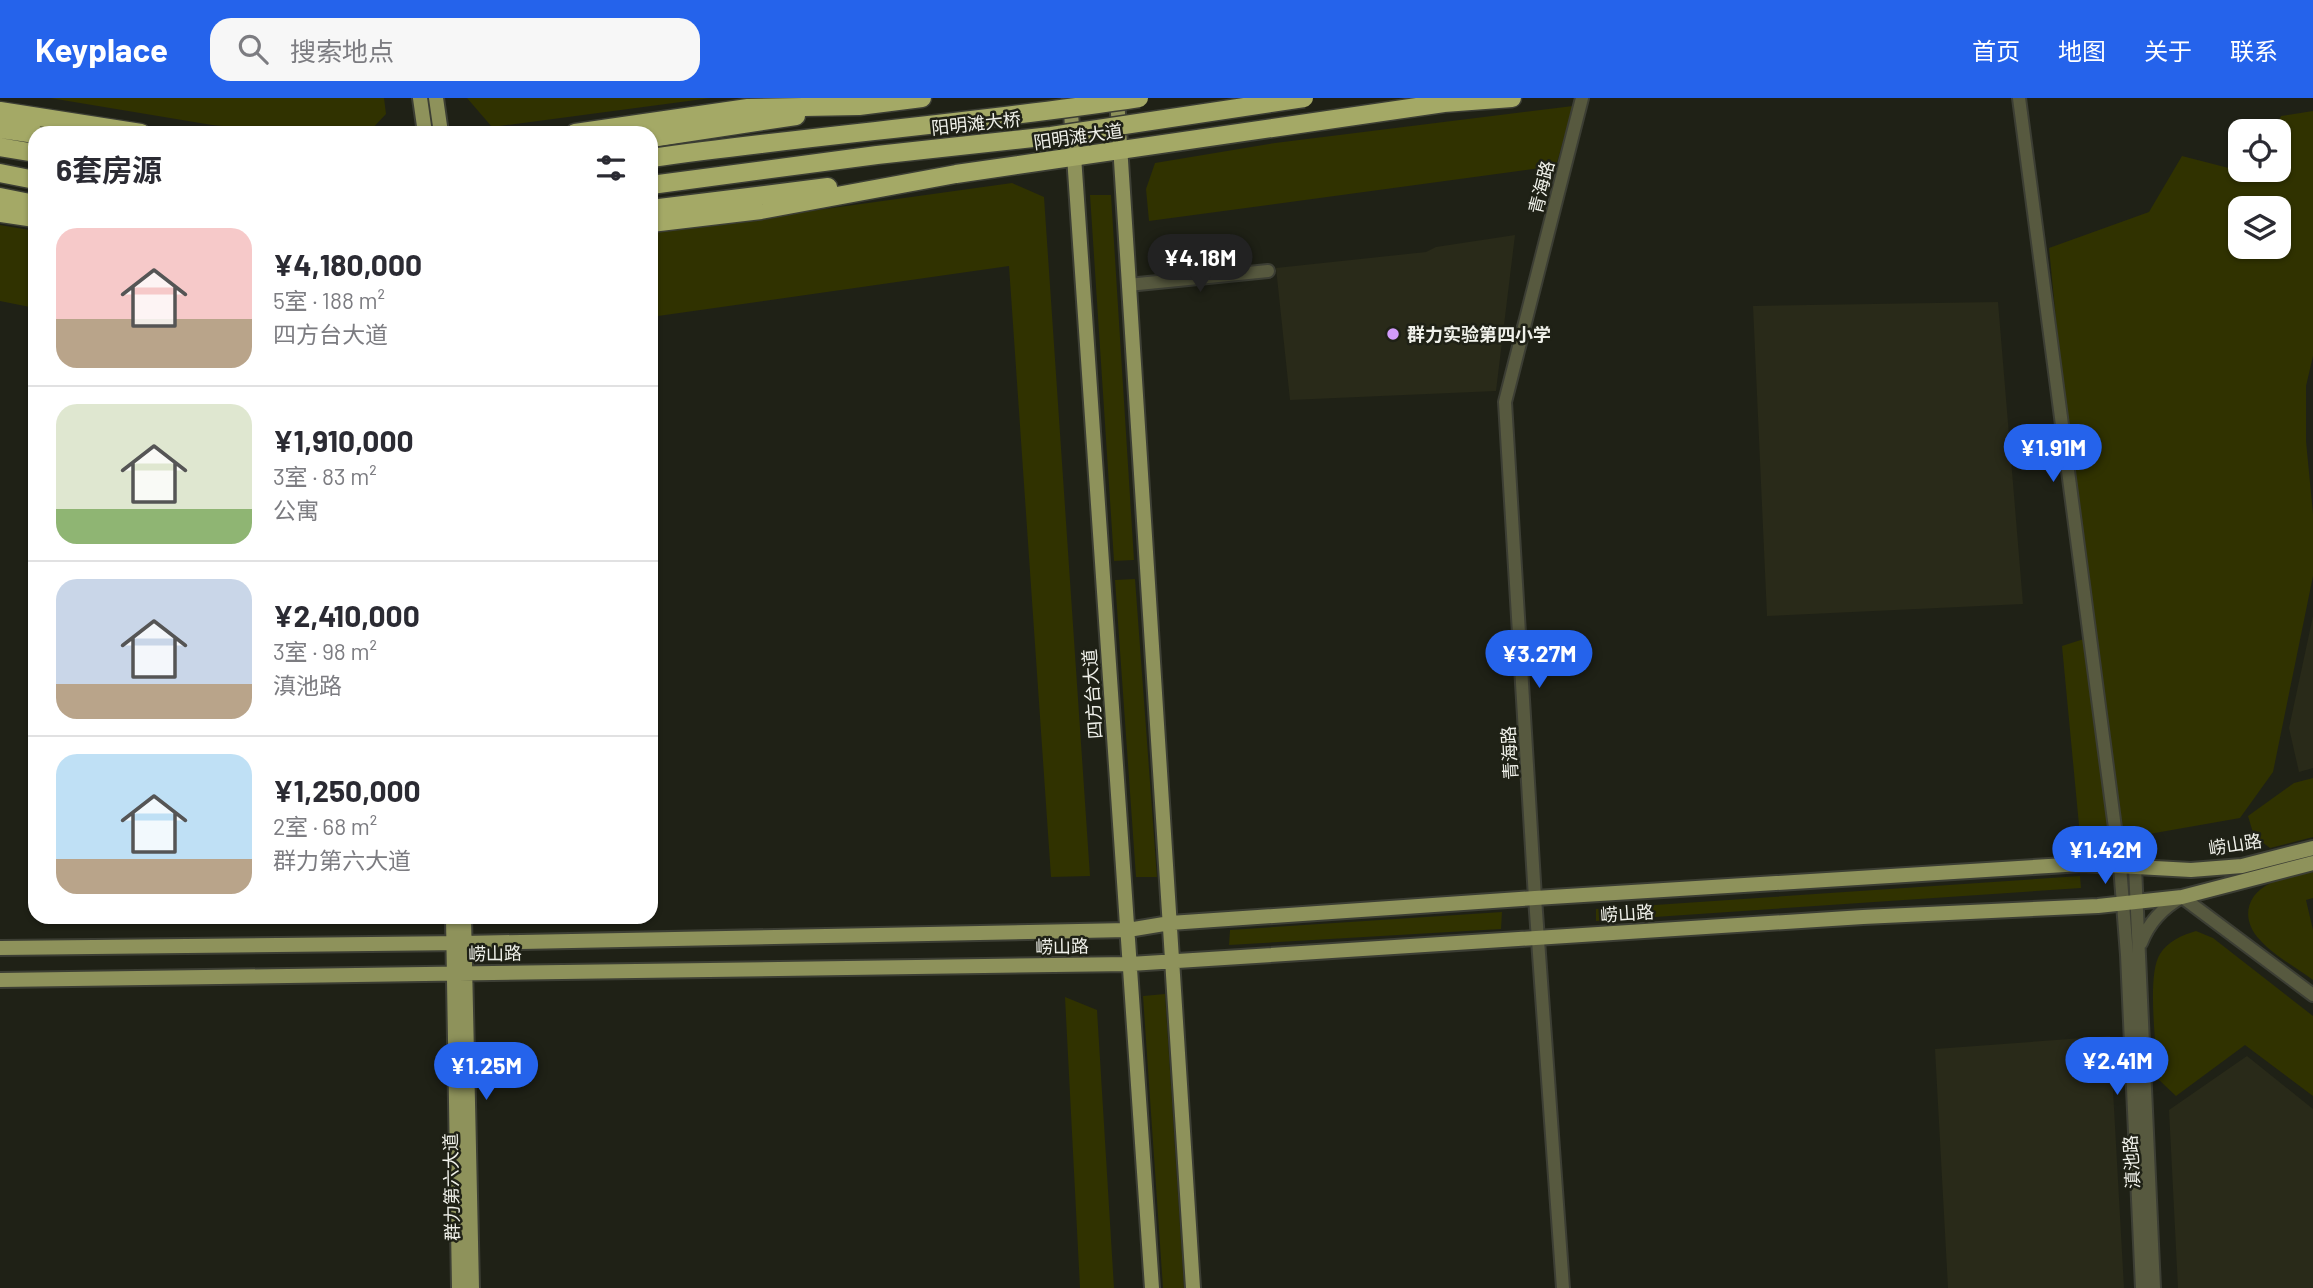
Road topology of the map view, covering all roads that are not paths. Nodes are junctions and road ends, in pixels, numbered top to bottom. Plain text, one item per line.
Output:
1 (420, 98) edge
2 (436, 98) edge
3 (922, 98) edge
4 (1070, 98) edge
5 (1117, 98) edge
6 (1139, 98) edge
7 (1304, 98) edge
8 (1476, 98) edge
9 (1512, 98) edge
10 (1582, 98) edge
11 (2019, 98) edge
12 (1444, 103) junction
13 (859, 106) junction
14 (0, 111) edge
15 (96, 126) edge
16 (424, 126) edge
17 (440, 126) edge
18 (623, 126) edge
19 (0, 129) edge
20 (28, 133) edge
21 (658, 137) edge
22 (0, 141) edge
23 (0, 147) edge
24 (28, 151) edge
25 (28, 152) edge
26 (1120, 152) junction
27 (658, 157) edge
28 (1074, 158) junction
29 (956, 174) junction
30 (0, 176) edge
31 (28, 180) edge
32 (658, 184) edge
33 (0, 197) edge
34 (28, 203) edge
35 (658, 208) edge
36 (0, 213) edge
37 (28, 217) edge
38 (658, 222) edge
39 (1268, 271) dead end
40 (1128, 285) junction
41 (2313, 848) edge
42 (2313, 863) edge
43 (2128, 867) junction
44 (2182, 897) junction
45 (1535, 898) junction
46 (2130, 903) junction
47 (1170, 923) junction
48 (455, 924) edge
49 (463, 924) edge
50 (1128, 930) junction
51 (1538, 938) junction
52 (459, 942) junction
53 (0, 948) edge
54 (2139, 949) junction
55 (1173, 961) junction
56 (1130, 964) junction
57 (460, 973) junction
58 (0, 980) edge
59 (2313, 995) edge
60 (459, 1288) edge
61 (472, 1288) edge
62 (1152, 1288) edge
63 (1193, 1288) edge
64 (1563, 1288) edge
65 (2142, 1288) edge
66 (2154, 1288) edge

1 - 16 main road
2 - 17 main road
3 - 13 highway
4 - 28 main road, 四方台大道
5 - 26 main road
6 - 27 highway, 阳明滩大桥, bridge
7 - 32 highway, 阳明滩大桥, bridge
8 - 12 highway
9 - 12 highway, 阳明滩大道
10 - 45 street, 青海路
11 - 43 street, 滇池路
12 - 26 highway, 阳明滩大道
13 - 18 highway
13 - 21 highway
14 - 15 highway
19 - 20 highway
22 - 24 highway
23 - 25 highway
26 - 28 highway, 阳明滩大道
26 - 40 main road
28 - 29 highway, 阳明滩大道
28 - 50 main road, 四方台大道
29 - 35 highway
29 - 38 highway, 阳明滩大道
30 - 31 highway
33 - 34 highway
36 - 37 highway
39 - 40 street
40 - 47 main road
41 - 43 main road, 崂山路
42 - 44 main road, 崂山路
43 - 45 main road, 崂山路
43 - 46 street, 滇池路
44 - 46 main road, 崂山路
44 - 54 street
44 - 59 street
45 - 47 main road, 崂山路
45 - 51 street, 青海路
46 - 51 main road, 崂山路
46 - 54 street, 滇池路
46 - 65 street, 滇池路
47 - 50 main road, 崂山路
47 - 55 main road
48 - 52 main road, 群力第六大道
49 - 52 main road, 群力第六大道
50 - 52 main road, 崂山路
50 - 56 main road, 四方台大道
51 - 55 main road, 崂山路
51 - 64 street, 青海路
52 - 53 main road, 崂山路
52 - 57 main road, 群力第六大道
54 - 66 street, 滇池路
55 - 56 main road, 崂山路
55 - 63 main road
56 - 57 main road, 崂山路
56 - 62 main road, 四方台大道
57 - 58 main road, 崂山路
57 - 60 main road, 群力第六大道
57 - 61 main road, 群力第六大道

